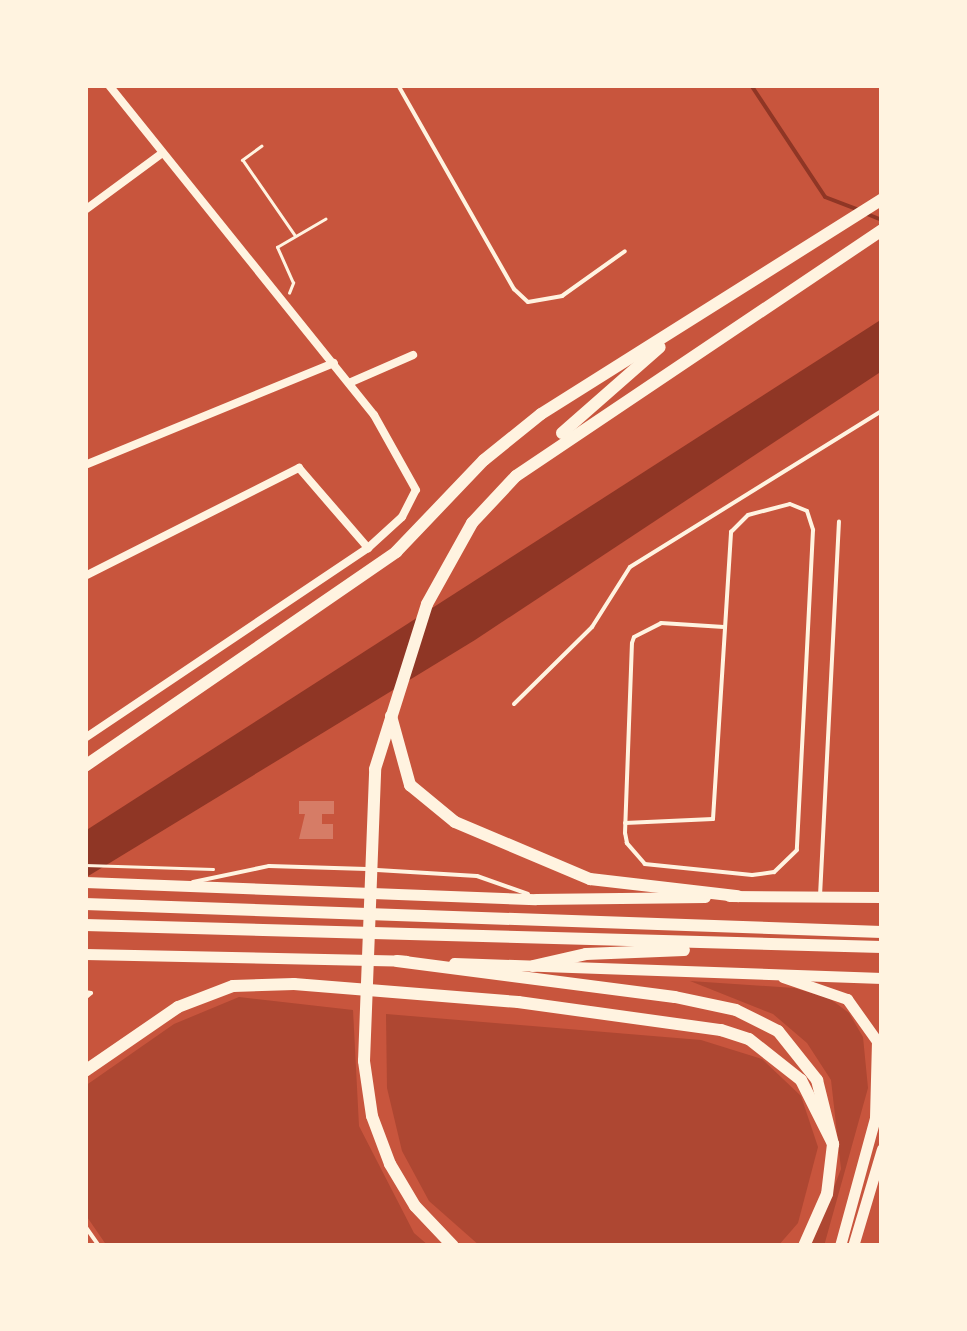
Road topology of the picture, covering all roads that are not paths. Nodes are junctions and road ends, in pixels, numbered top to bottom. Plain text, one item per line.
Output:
1 (109, 85) edge
2 (398, 85) edge
3 (161, 154) junction
4 (881, 199) edge
5 (85, 210) edge
6 (882, 230) edge
7 (625, 251) dead end
8 (690, 320) junction
9 (412, 355) dead end
10 (334, 363) junction
11 (349, 382) junction
12 (882, 411) edge
13 (541, 457) junction
14 (85, 465) edge
15 (839, 521) dead end
16 (368, 548) junction
17 (85, 576) edge
18 (724, 627) junction
19 (514, 704) dead end
20 (390, 710) junction
21 (85, 738) edge
22 (85, 766) edge
23 (625, 823) junction
24 (752, 875) junction
25 (85, 882) edge
26 (187, 883) junction
27 (745, 896) junction
28 (820, 896) junction
29 (882, 897) edge
30 (536, 899) junction
31 (85, 904) edge
32 (85, 925) edge
33 (882, 932) edge
34 (882, 947) edge
35 (85, 954) edge
36 (397, 961) junction
37 (533, 966) junction
38 (776, 974) junction
39 (882, 978) edge
40 (85, 1071) edge
41 (833, 1144) junction
42 (882, 1149) edge
43 (85, 1226) edge
44 (98, 1246) edge
45 (454, 1246) edge
46 (804, 1246) edge
47 (840, 1246) edge
48 (853, 1246) edge

1 - 3 street
2 - 7 lane
3 - 5 street
3 - 10 street
4 - 8 highway
6 - 13 highway
8 - 13 highway
8 - 22 highway
9 - 11 street
10 - 11 street
10 - 14 street
11 - 16 street
12 - 19 lane
13 - 20 highway
15 - 28 lane
16 - 17 street
16 - 21 street
18 - 23 lane
18 - 23 lane
18 - 24 lane
20 - 27 highway
20 - 45 highway
23 - 24 lane
24 - 27 lane
25 - 26 main road
26 - 30 main road
26 - 30 lane
27 - 28 main road
27 - 30 main road
28 - 29 main road
31 - 33 highway
32 - 34 highway
34 - 37 highway
35 - 36 main road
36 - 37 main road
36 - 41 highway
37 - 38 main road
38 - 39 main road
38 - 47 main road
40 - 41 highway
41 - 46 highway
42 - 48 main road
43 - 44 lane

